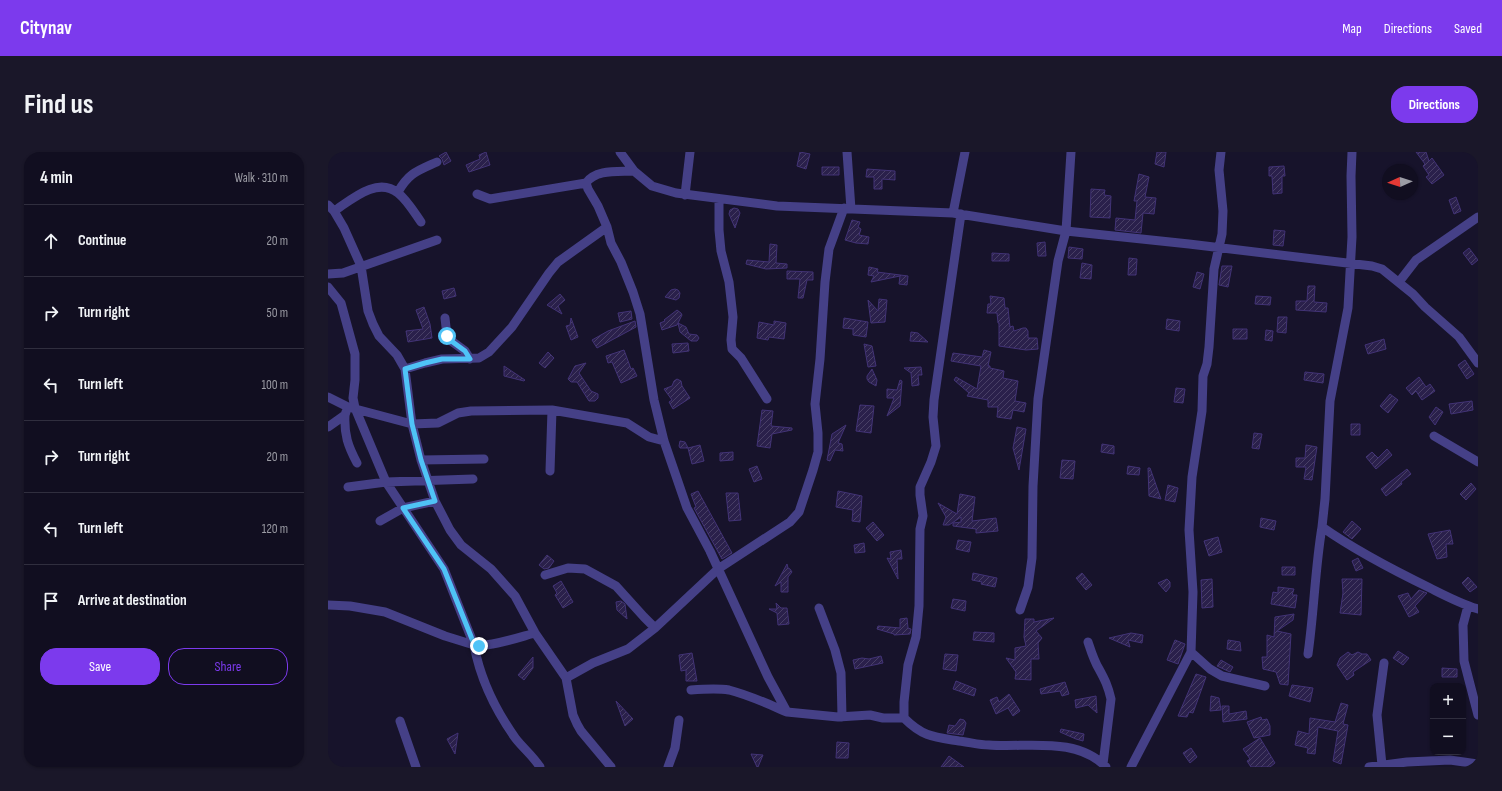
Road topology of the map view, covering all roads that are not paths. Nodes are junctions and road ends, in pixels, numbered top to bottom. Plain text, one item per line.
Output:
1 (620, 152) edge
2 (690, 152) edge
3 (847, 152) edge
4 (965, 152) edge
5 (1071, 152) edge
6 (1221, 152) edge
7 (1352, 152) edge
8 (437, 162) dead end
9 (634, 171) junction
10 (586, 183) junction
11 (398, 192) junction
12 (477, 194) dead end
13 (685, 195) junction
14 (719, 200) junction
15 (331, 208) edge
16 (848, 209) junction
17 (957, 213) junction
18 (1478, 217) edge
19 (421, 222) dead end
20 (607, 227) junction
21 (1066, 231) junction
22 (438, 240) dead end
23 (1219, 248) junction
24 (1351, 264) junction
25 (360, 266) junction
26 (328, 274) edge
27 (1399, 282) junction
28 (328, 287) edge
29 (445, 318) dead end
30 (470, 359) junction
31 (1478, 363) edge
32 (405, 369) junction
33 (328, 397) edge
34 (767, 399) dead end
35 (350, 410) junction
36 (552, 410) junction
37 (412, 424) junction
38 (328, 427) edge
39 (1434, 436) dead end
40 (664, 441) junction
41 (484, 459) dead end
42 (421, 460) junction
43 (1478, 462) edge
44 (357, 463) dead end
45 (550, 471) dead end
46 (473, 479) dead end
47 (428, 480) junction
48 (386, 482) junction
49 (348, 488) dead end
50 (435, 501) junction
51 (403, 508) junction
52 (380, 521) dead end
53 (1322, 527) junction
54 (718, 569) junction
55 (545, 574) dead end
56 (328, 605) edge
57 (1468, 606) junction
58 (819, 608) dead end
59 (1478, 609) edge
60 (1020, 610) dead end
61 (655, 628) junction
62 (535, 633) junction
63 (1088, 642) dead end
64 (474, 644) junction
65 (1192, 652) junction
66 (1308, 654) dead end
67 (1384, 663) dead end
68 (566, 678) junction
69 (1266, 686) dead end
70 (691, 690) dead end
71 (787, 712) junction
72 (1478, 715) edge
73 (842, 717) junction
74 (904, 718) junction
75 (679, 720) dead end
76 (400, 721) dead end
77 (1478, 763) edge
78 (1105, 765) edge
79 (1382, 765) junction
80 (416, 767) edge
81 (540, 767) edge
82 (611, 767) edge
83 (668, 767) edge
84 (1131, 767) edge
85 (1369, 767) edge

1 - 9 street
2 - 13 street
3 - 16 street
4 - 17 street
5 - 21 street
6 - 23 street
7 - 24 street
8 - 11 street
9 - 10 street
9 - 13 street
10 - 12 street
10 - 20 street
11 - 15 street
11 - 19 street
13 - 14 street
14 - 16 street
14 - 34 street
15 - 25 street
16 - 17 street
16 - 54 street
17 - 21 street
17 - 74 street
18 - 27 street
20 - 30 street
20 - 40 street
21 - 23 street
21 - 60 street
22 - 25 street
23 - 24 street
23 - 65 street
24 - 27 street
24 - 53 street
25 - 26 street
25 - 32 street
27 - 31 street
28 - 35 street
29 - 30 street
30 - 32 street
32 - 37 street
33 - 35 street
35 - 37 street
35 - 38 street
35 - 44 street
35 - 48 street
36 - 37 street
36 - 40 street
36 - 45 street
37 - 42 street
39 - 43 street
40 - 54 street
41 - 42 street
42 - 47 street
46 - 47 street
47 - 48 street
47 - 50 street
48 - 49 street
48 - 51 street
50 - 51 street
50 - 62 street
51 - 52 street
51 - 64 street
53 - 57 street
53 - 66 street
54 - 61 street
54 - 71 street
55 - 61 street
56 - 64 street
57 - 59 street
57 - 72 street
58 - 73 street
61 - 68 street
62 - 64 street
62 - 68 street
63 - 78 street
64 - 81 street
65 - 69 street
65 - 84 street
67 - 79 street
68 - 82 street
70 - 71 street
71 - 73 street
73 - 74 street
74 - 78 street
75 - 83 street
76 - 80 street
77 - 79 street
79 - 85 street

